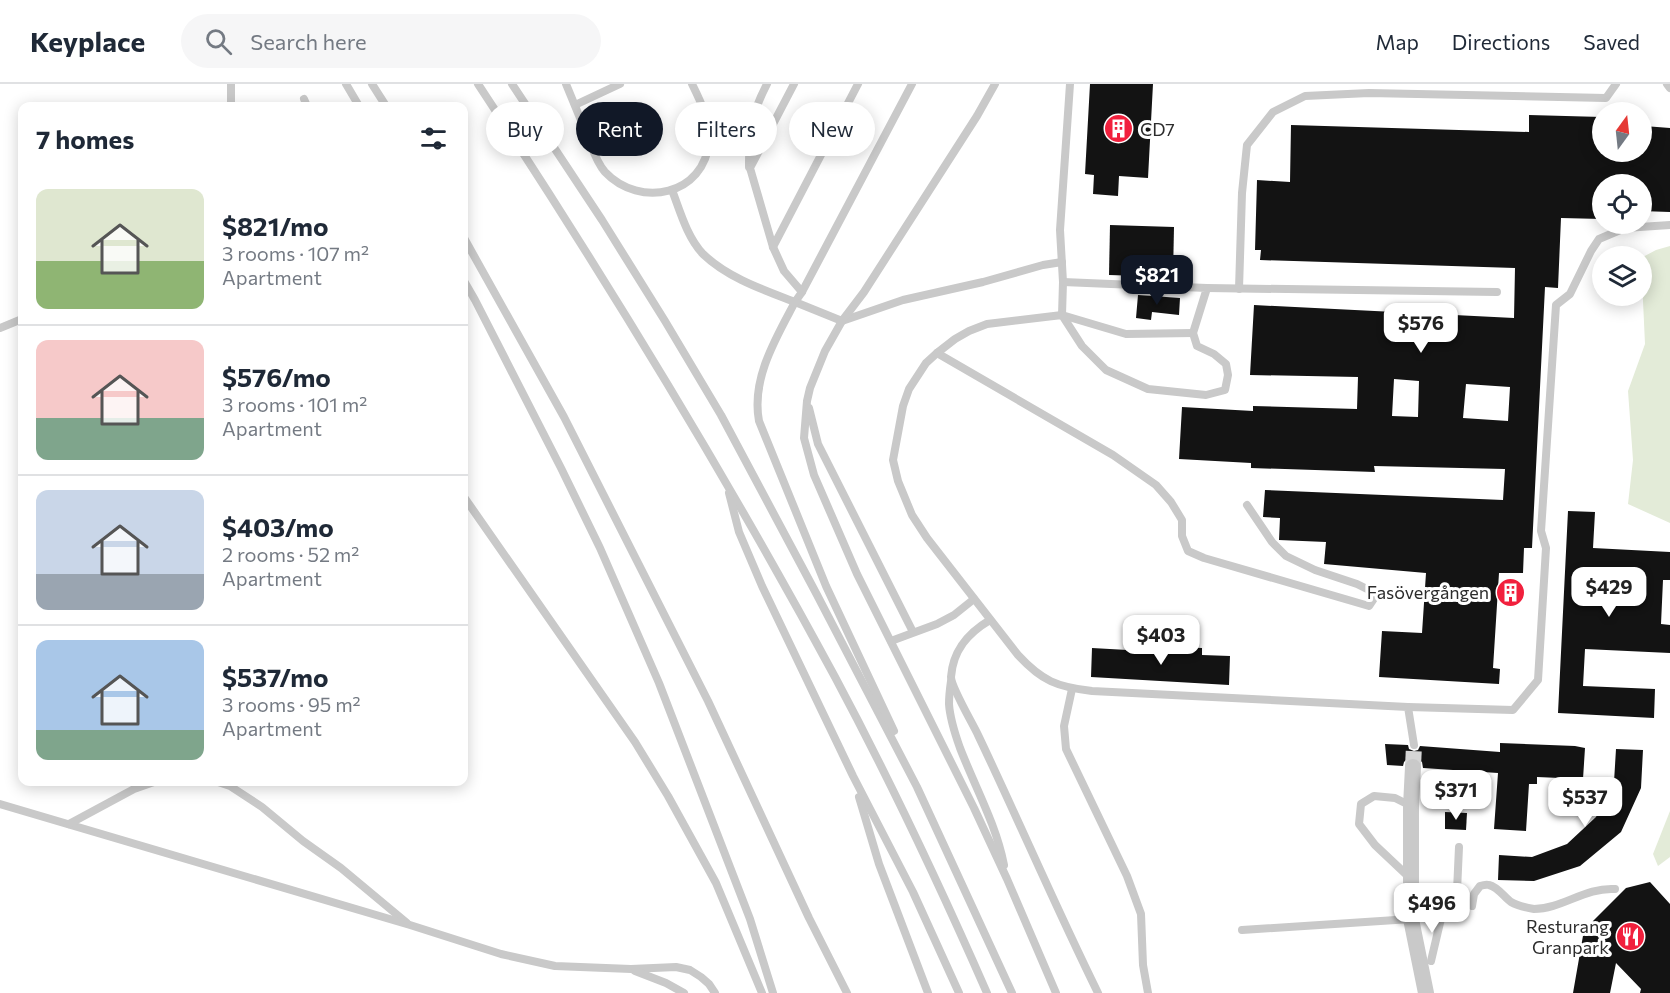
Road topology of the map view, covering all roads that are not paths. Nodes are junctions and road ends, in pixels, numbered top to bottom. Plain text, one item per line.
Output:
1 (231, 84) edge
2 (346, 84) edge
3 (372, 84) edge
4 (478, 84) edge
5 (512, 84) edge
6 (566, 84) edge
7 (620, 84) edge
8 (692, 84) edge
9 (766, 84) edge
10 (794, 84) edge
11 (858, 84) edge
12 (912, 84) edge
13 (995, 84) edge
14 (1070, 84) edge
15 (1616, 84) edge
16 (1667, 84) edge
17 (1670, 88) edge
18 (231, 102) edge
19 (357, 102) edge
20 (383, 102) edge
21 (575, 105) junction
22 (750, 168) junction
23 (672, 190) junction
24 (1670, 225) edge
25 (468, 245) edge
26 (773, 247) junction
27 (1062, 262) junction
28 (1063, 282) junction
29 (468, 288) edge
30 (1207, 288) junction
31 (1239, 289) junction
32 (802, 292) junction
33 (1497, 292) dead end
34 (795, 302) junction
35 (1062, 315) junction
36 (18, 321) edge
37 (842, 321) junction
38 (0, 328) edge
39 (1193, 333) junction
40 (937, 353) junction
41 (807, 401) junction
42 (726, 481) junction
43 (468, 503) edge
44 (1246, 505) dead end
45 (974, 599) junction
46 (990, 620) junction
47 (913, 632) junction
48 (891, 641) junction
49 (951, 680) junction
50 (1071, 689) junction
51 (1408, 707) junction
52 (1414, 745) tunnel mouth
53 (1413, 767) tunnel mouth
54 (853, 776) junction
55 (143, 786) edge
56 (230, 786) edge
57 (917, 787) junction
58 (0, 804) edge
59 (1411, 806) junction
60 (69, 824) junction
61 (1459, 847) dead end
62 (1410, 878) junction
63 (1007, 879) junction
64 (1615, 889) dead end
65 (1472, 906) dead end
66 (1411, 919) junction
67 (410, 925) junction
68 (1242, 930) dead end
69 (1431, 961) dead end
70 (632, 969) junction
71 (684, 993) edge
72 (715, 993) edge
73 (762, 993) edge
74 (773, 993) edge
75 (847, 993) edge
76 (928, 993) edge
77 (959, 993) edge
78 (987, 993) edge
79 (1012, 993) edge
80 (1056, 993) edge
81 (1098, 993) edge
82 (1148, 993) edge
83 (1426, 993) edge

1 - 18 lane
2 - 19 lane
3 - 20 lane
4 - 42 lane
5 - 57 lane
6 - 21 lane
7 - 21 lane
8 - 23 lane
9 - 22 lane
10 - 22 lane
11 - 26 lane
12 - 32 lane
13 - 37 lane
14 - 27 lane
15 - 31 lane
16 - 17 lane
21 - 23 lane
22 - 26 lane
23 - 34 lane
24 - 51 lane
25 - 75 lane
26 - 32 lane
27 - 28 lane
27 - 37 lane
28 - 30 lane
28 - 35 lane
29 - 74 lane
30 - 31 lane
30 - 39 lane
31 - 33 lane
32 - 34 lane
34 - 37 lane
34 - 57 lane
35 - 39 lane
35 - 39 lane
35 - 40 lane
36 - 38 lane
37 - 41 lane
40 - 44 lane
40 - 45 lane
41 - 47 lane
41 - 48 lane
42 - 54 lane
42 - 78 lane
43 - 73 lane
45 - 46 lane
45 - 47 lane
46 - 49 lane
46 - 50 lane
47 - 48 lane
48 - 63 lane
49 - 63 lane
49 - 81 lane
50 - 51 lane
50 - 82 lane
51 - 52 lane
53 - 59 street
54 - 76 lane
54 - 77 lane
55 - 60 lane
56 - 67 lane
57 - 79 lane
58 - 60 lane
59 - 62 street
59 - 62 lane
60 - 67 lane
61 - 69 lane
62 - 66 street
63 - 80 lane
64 - 65 lane
66 - 68 lane
66 - 83 street
67 - 70 lane
70 - 71 lane
70 - 72 lane

